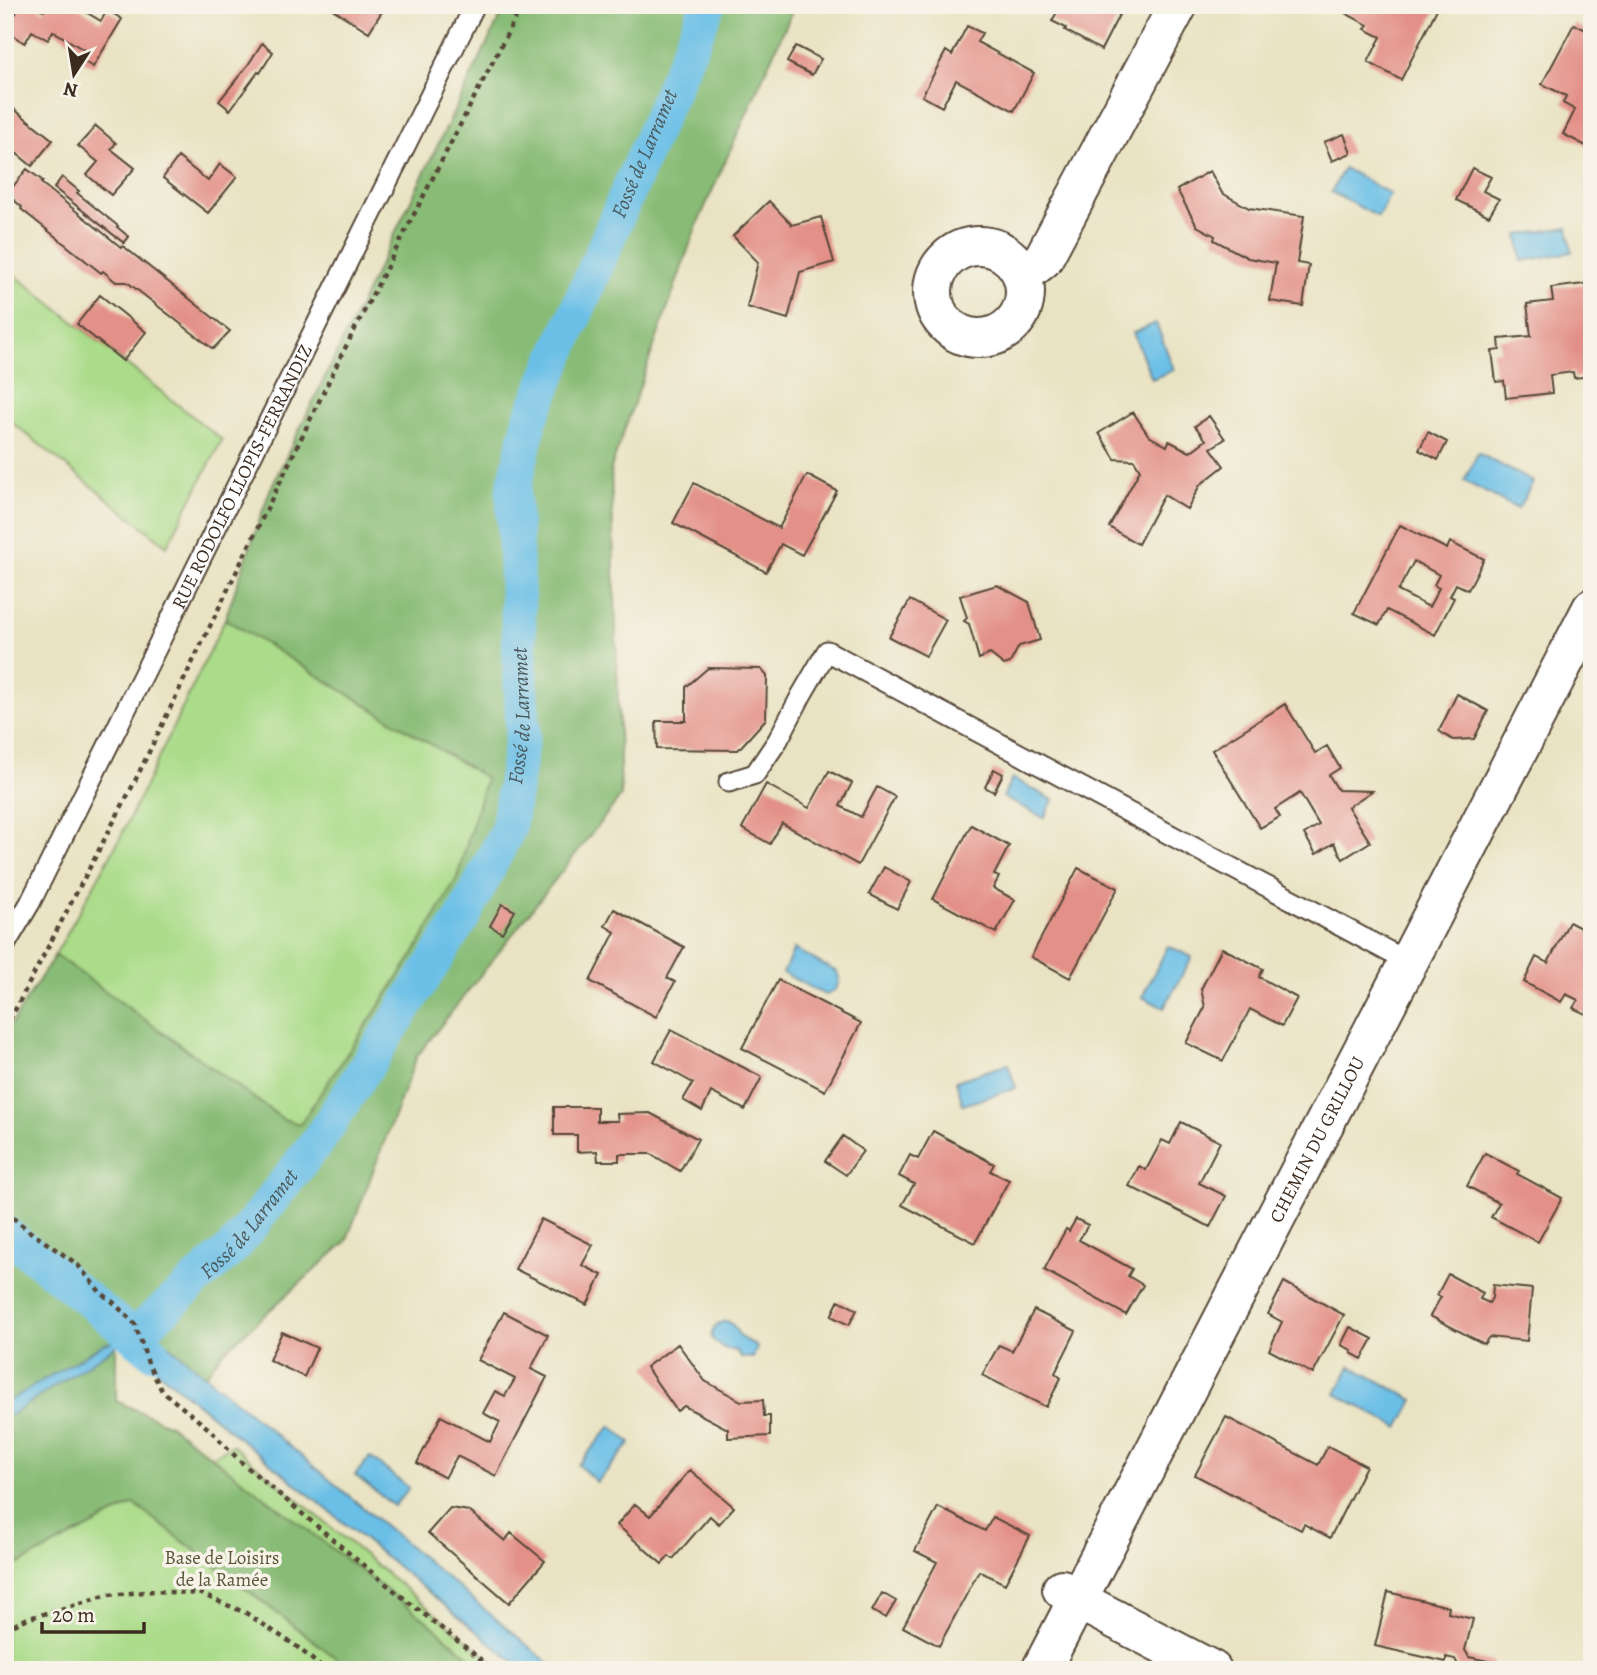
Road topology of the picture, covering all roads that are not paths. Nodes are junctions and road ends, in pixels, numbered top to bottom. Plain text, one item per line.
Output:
1 (475, 5) edge
2 (1178, 5) edge
3 (1023, 275) dead end
4 (1592, 608) edge
5 (729, 782) dead end
6 (5, 945) edge
7 (1408, 962) junction
8 (1070, 1595) junction
9 (1041, 1670) edge
10 (1212, 1670) edge

1 - 6 lane, RUE RODOLFO LLOPIS-FERRANDIZ
2 - 3 street
4 - 7 street, CHEMIN DU GRILLOU
5 - 7 lane
7 - 8 street, CHEMIN DU GRILLOU
8 - 9 street, CHEMIN DU GRILLOU
8 - 10 street

